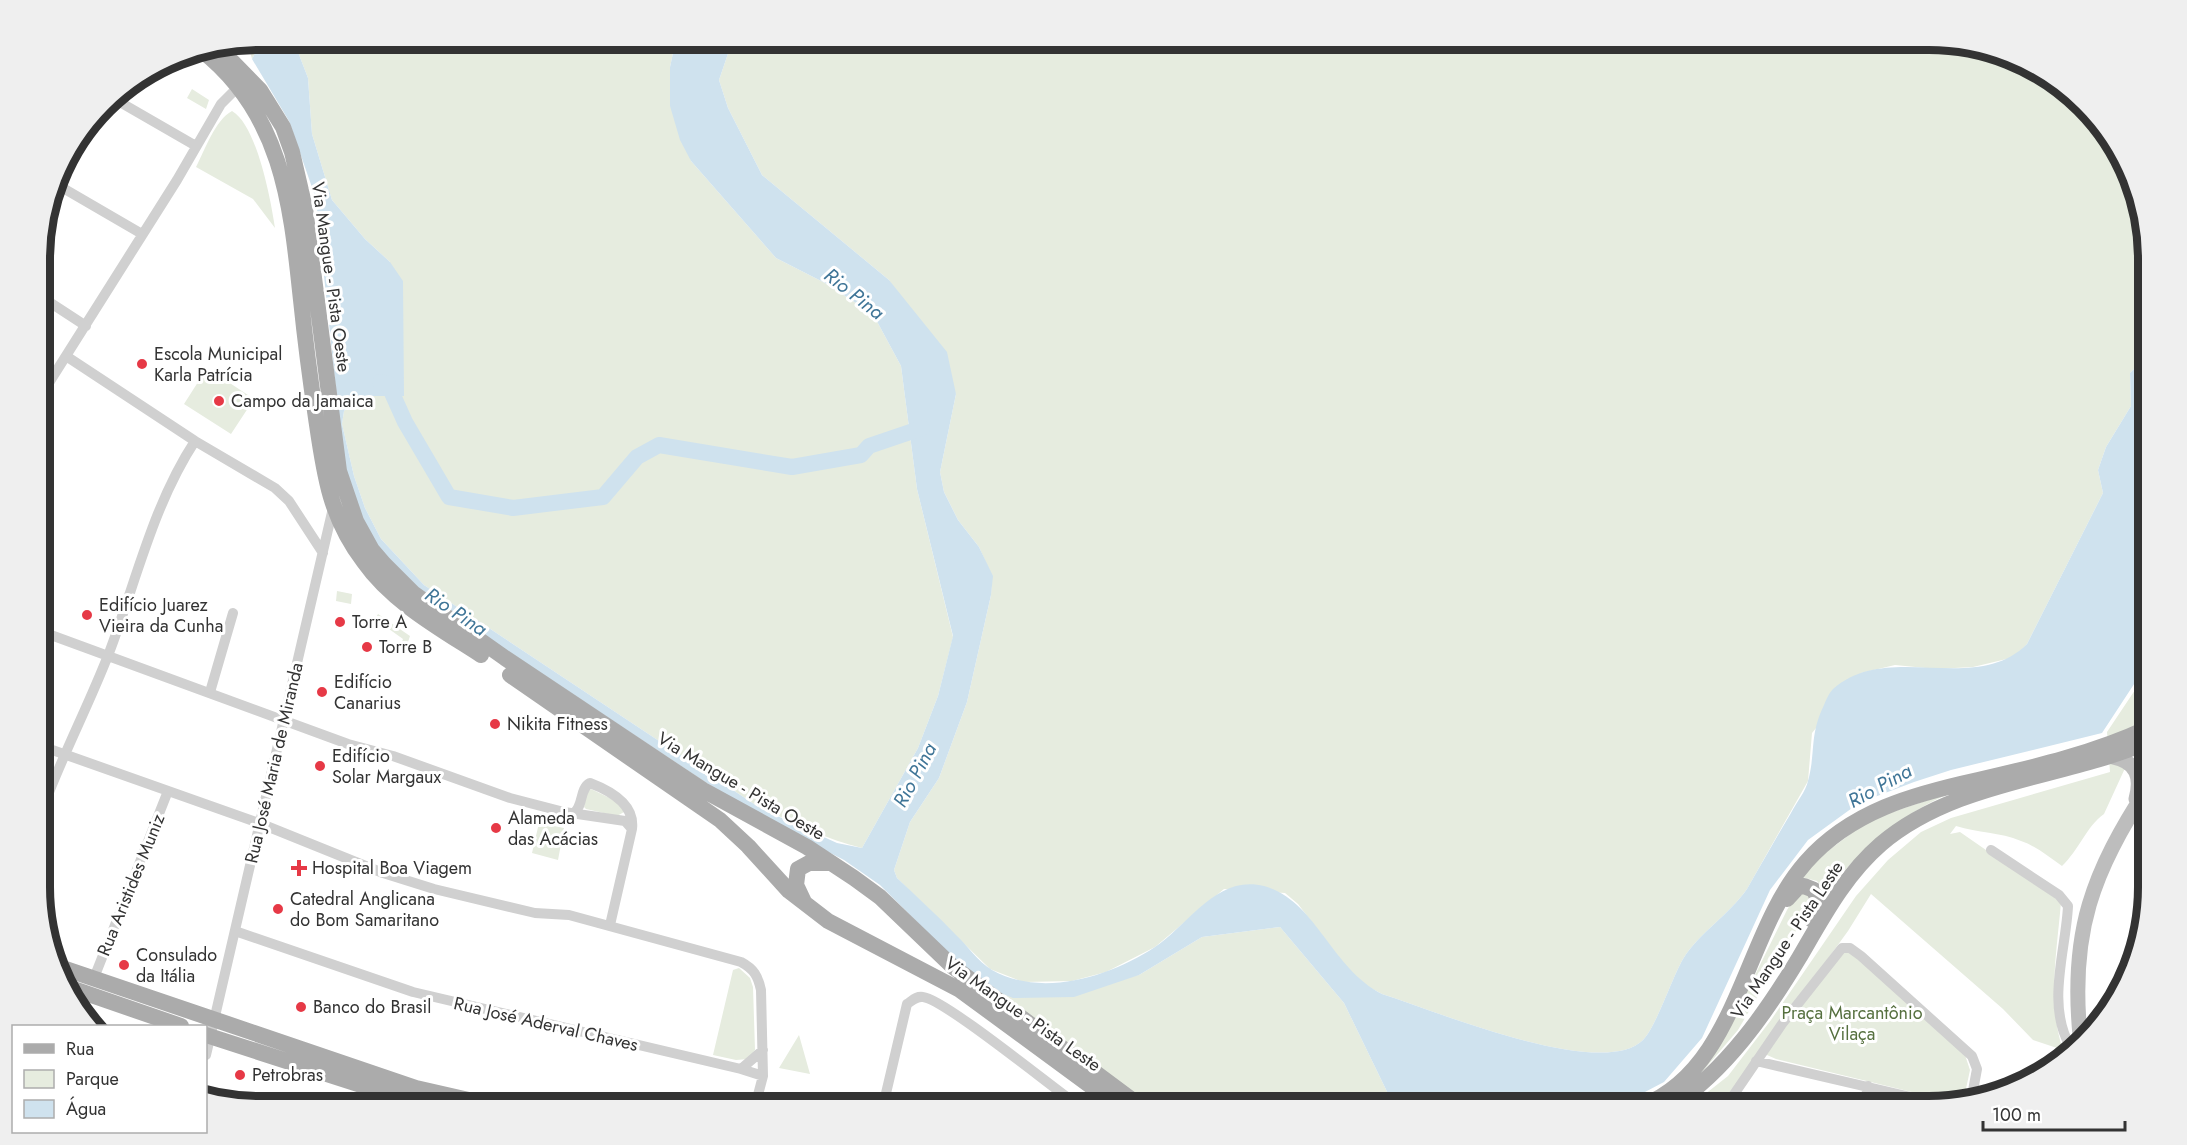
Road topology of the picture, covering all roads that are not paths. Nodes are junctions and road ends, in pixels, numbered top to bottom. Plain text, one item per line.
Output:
1 (224, 53) edge
2 (207, 56) edge
3 (238, 87) junction
4 (120, 102) edge
5 (196, 146) junction
6 (62, 188) edge
7 (142, 234) junction
8 (50, 303) edge
9 (86, 326) junction
10 (66, 356) junction
11 (50, 381) edge
12 (195, 441) junction
13 (333, 508) junction
14 (324, 548) junction
15 (233, 613) dead end
16 (50, 634) edge
17 (108, 654) junction
18 (210, 692) junction
19 (285, 719) junction
20 (2138, 734) edge
21 (2138, 745) edge
22 (50, 749) edge
23 (63, 754) junction
24 (2102, 756) junction
25 (2138, 775) edge
26 (50, 789) edge
27 (2138, 790) edge
28 (168, 791) junction
29 (2138, 803) edge
30 (574, 813) junction
31 (2132, 813) junction
32 (259, 823) junction
33 (629, 825) junction
34 (1991, 850) dead end
35 (832, 864) junction
36 (804, 903) junction
37 (610, 925) junction
38 (235, 931) junction
39 (1754, 955) junction
40 (67, 969) edge
41 (94, 978) junction
42 (78, 990) edge
43 (215, 1018) junction
44 (178, 1025) edge
45 (2080, 1030) edge
46 (207, 1036) edge
47 (1741, 1042) junction
48 (2068, 1042) edge
49 (763, 1050) junction
50 (1756, 1060) junction
51 (741, 1069) junction
52 (763, 1076) junction
53 (1868, 1086) junction
54 (1973, 1090) edge
55 (1104, 1095) edge
56 (1126, 1095) edge
57 (1660, 1095) edge
58 (1686, 1095) edge
59 (1733, 1095) edge
60 (1866, 1095) edge
61 (1905, 1095) edge
62 (394, 1096) edge
63 (451, 1096) edge
64 (758, 1096) edge
65 (885, 1096) edge
66 (1064, 1096) edge

1 - 35 main road, Via Mangue - Pista Oeste
2 - 3 main road, Via Mangue - Pista Leste
3 - 5 street
3 - 13 main road, Via Mangue - Pista Leste
4 - 5 street
5 - 7 street
6 - 7 street
7 - 9 street
8 - 9 street
9 - 10 street
10 - 11 street
10 - 12 street
12 - 14 street
12 - 17 street
13 - 14 street, Rua José Maria de Miranda
13 - 36 main road, Via Mangue - Pista Leste
14 - 19 street, Rua José Maria de Miranda
15 - 18 street
16 - 17 street
17 - 18 street
17 - 23 street
18 - 19 street
19 - 30 street
19 - 32 street, Rua José Maria de Miranda
20 - 24 main road
21 - 24 main road, Via Mangue - Pista Leste
22 - 23 street
23 - 26 street
23 - 28 street
24 - 25 street
24 - 39 main road
24 - 47 main road, Via Mangue - Pista Leste
27 - 31 street
28 - 32 street
28 - 41 street, Rua Aristides Muniz
29 - 31 street
30 - 33 street
30 - 33 street
31 - 45 street
32 - 37 street
32 - 38 street, Rua José Maria de Miranda
33 - 37 street
34 - 48 street
35 - 36 main road
35 - 56 main road, Via Mangue - Pista Oeste
36 - 55 main road, Via Mangue - Pista Leste
37 - 49 street
38 - 43 street, Rua José Maria de Miranda
38 - 51 street, Rua José Aderval Chaves
39 - 47 main road
39 - 57 main road
40 - 41 main road
41 - 43 main road
42 - 44 main road
43 - 46 street, Rua José Maria de Miranda
43 - 63 main road
46 - 62 main road
47 - 58 main road, Via Mangue - Pista Leste
49 - 51 street
49 - 52 street
50 - 53 street
50 - 54 street
50 - 59 street
51 - 52 street, Rua José Aderval Chaves
52 - 64 street
53 - 60 street
53 - 61 street
65 - 66 street

